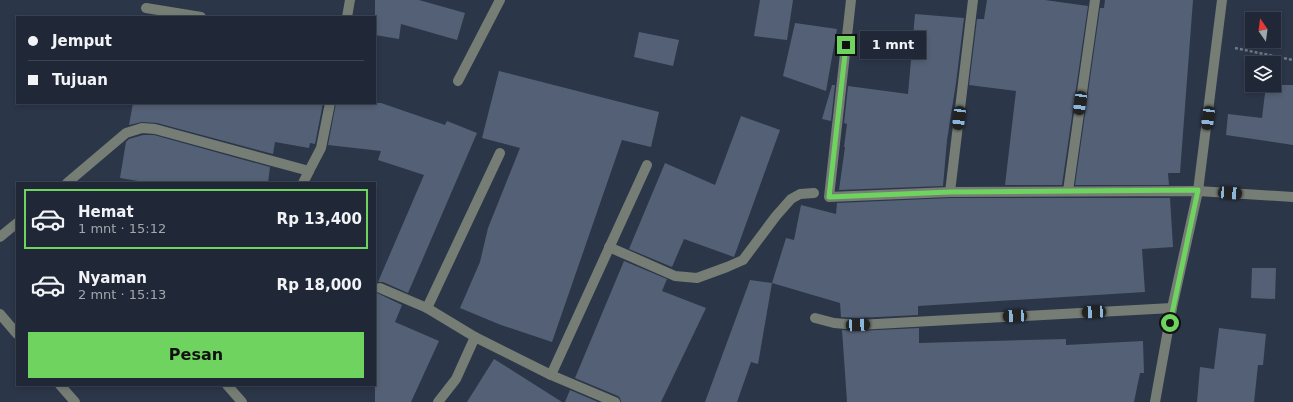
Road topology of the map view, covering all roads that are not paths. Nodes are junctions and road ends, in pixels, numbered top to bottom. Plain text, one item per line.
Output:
1 (350, 0) edge
2 (500, 0) edge
3 (851, 0) edge
4 (973, 0) edge
5 (1095, 0) edge
6 (1222, 0) edge
7 (146, 8) dead end
8 (195, 16) edge
9 (346, 16) edge
10 (458, 81) dead end
11 (330, 104) edge
12 (500, 153) dead end
13 (647, 165) dead end
14 (309, 171) junction
15 (68, 182) edge
16 (304, 182) edge
17 (1198, 190) junction
18 (1068, 191) junction
19 (950, 192) junction
20 (814, 193) dead end
21 (1293, 197) edge
22 (16, 224) edge
23 (0, 237) edge
24 (610, 247) junction
25 (380, 288) dead end
26 (427, 308) junction
27 (1172, 308) junction
28 (0, 314) edge
29 (815, 318) dead end
30 (16, 333) edge
31 (475, 337) junction
32 (550, 374) junction
33 (61, 386) edge
34 (228, 386) edge
35 (75, 402) edge
36 (242, 402) edge
37 (438, 402) edge
38 (615, 402) edge
39 (1156, 402) edge

1 - 9 street
2 - 10 street
3 - 19 street
4 - 19 street
5 - 18 street
6 - 17 street
7 - 8 street
11 - 14 street
12 - 26 street
13 - 24 street
14 - 15 street
14 - 16 street
17 - 18 street
17 - 21 street
17 - 27 street
18 - 19 street
20 - 24 street
22 - 23 street
24 - 32 street
25 - 26 street
26 - 31 street
27 - 29 street
27 - 39 street
28 - 30 street
31 - 32 street
31 - 37 street
32 - 38 street
33 - 35 street
34 - 36 street

